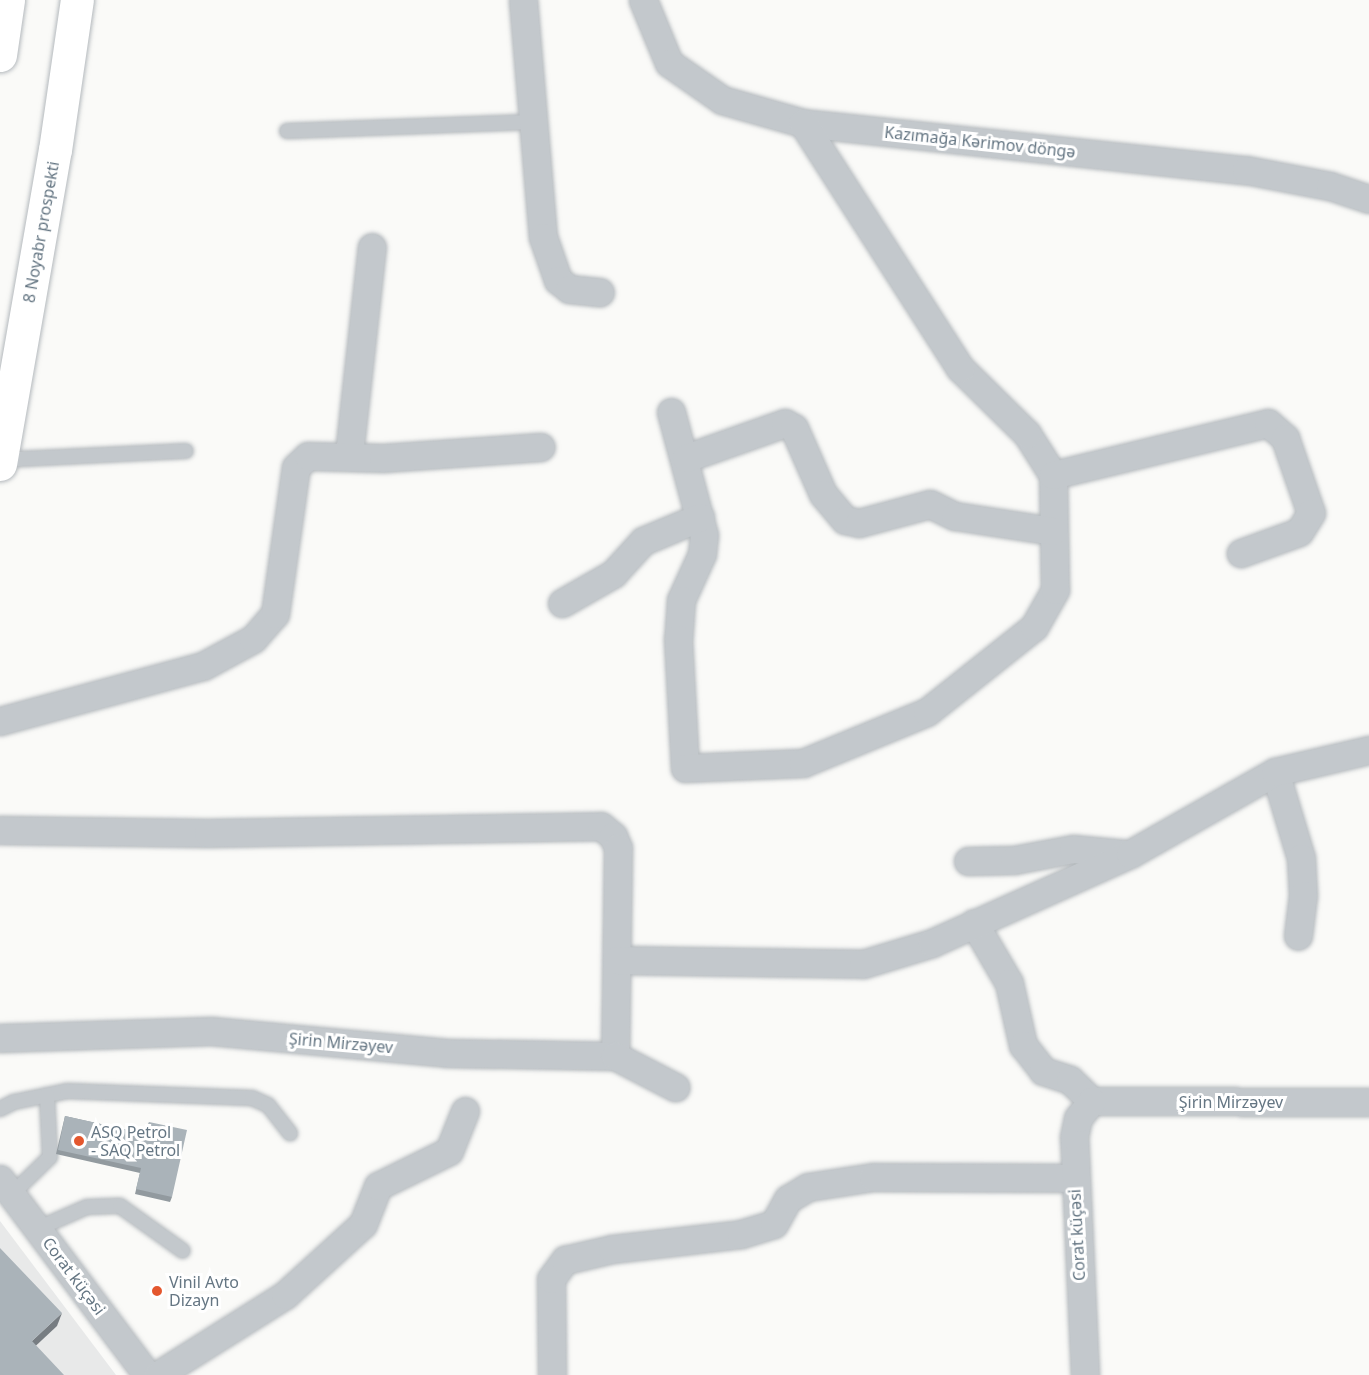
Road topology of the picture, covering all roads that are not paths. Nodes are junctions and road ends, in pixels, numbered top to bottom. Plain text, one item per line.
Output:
1 (8, 0) edge
2 (77, 0) edge
3 (523, 0) edge
4 (643, 0) edge
5 (0, 56) edge
6 (530, 122) junction
7 (803, 123) junction
8 (287, 131) dead end
9 (1369, 199) edge
10 (372, 247) dead end
11 (600, 292) dead end
12 (671, 412) dead end
13 (541, 447) dead end
14 (186, 451) dead end
15 (350, 454) junction
16 (686, 458) junction
17 (1, 462) edge
18 (1053, 475) junction
19 (700, 517) junction
20 (1053, 531) junction
21 (1241, 553) dead end
22 (562, 603) dead end
23 (0, 721) edge
24 (1369, 750) edge
25 (1275, 772) junction
26 (0, 830) edge
27 (1130, 854) junction
28 (968, 861) dead end
29 (974, 923) junction
30 (1298, 936) dead end
31 (617, 960) junction
32 (0, 1038) edge
33 (615, 1056) junction
34 (675, 1087) dead end
35 (46, 1095) junction
36 (1092, 1101) junction
37 (1369, 1102) edge
38 (0, 1109) edge
39 (465, 1111) dead end
40 (290, 1133) dead end
41 (1074, 1178) junction
42 (6, 1186) edge
43 (39, 1228) junction
44 (183, 1251) dead end
45 (147, 1375) edge
46 (158, 1375) edge
47 (552, 1375) edge
48 (1085, 1375) edge

1 - 5 highway
2 - 17 highway, 8 Noyabr prospekti
3 - 6 street
4 - 7 street, Kazımağa Kərimov döngə
6 - 8 lane
6 - 11 street
7 - 9 street, Kazımağa Kərimov döngə
7 - 18 street
10 - 15 street
12 - 16 street
13 - 15 street
14 - 17 lane
15 - 23 street
16 - 19 street
16 - 20 street
18 - 20 street
18 - 21 street
19 - 20 street
19 - 22 street
24 - 25 street
25 - 27 street
25 - 30 street
26 - 31 street
27 - 28 street
27 - 29 street
29 - 31 street
29 - 36 street
31 - 33 street
32 - 33 street, Şirin Mirzəyev
33 - 34 street, Şirin Mirzəyev
35 - 38 lane
35 - 40 lane
35 - 42 lane
36 - 37 street, Şirin Mirzəyev
36 - 41 street, Corat küçəsi
39 - 46 street
41 - 47 street
41 - 48 street, Corat küçəsi
42 - 43 street, Corat küçəsi
43 - 44 lane
43 - 45 street, Corat küçəsi

